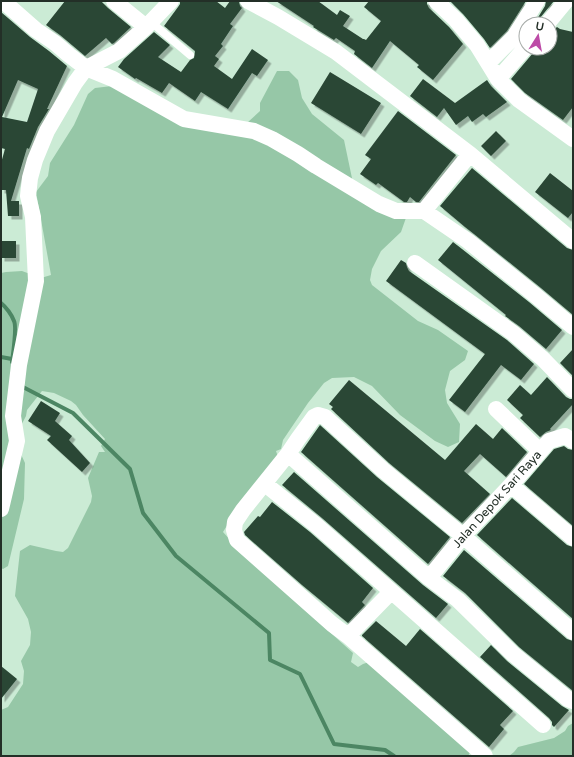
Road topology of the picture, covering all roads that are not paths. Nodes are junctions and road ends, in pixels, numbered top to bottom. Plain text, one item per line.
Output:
1 (3, 1) edge
2 (114, 1) edge
3 (171, 1) edge
4 (248, 1) edge
5 (436, 1) edge
6 (537, 1) edge
7 (566, 1) edge
8 (554, 16) edge
9 (149, 24) junction
10 (190, 55) dead end
11 (518, 56) edge
12 (488, 63) junction
13 (86, 68) junction
14 (498, 79) junction
15 (573, 139) edge
16 (470, 154) junction
17 (424, 211) junction
18 (573, 241) edge
19 (415, 263) dead end
20 (573, 327) edge
21 (573, 390) edge
22 (496, 410) dead end
23 (573, 441) edge
24 (540, 451) junction
25 (288, 454) junction
26 (265, 484) junction
27 (511, 485) junction
28 (1, 509) edge
29 (464, 536) junction
30 (573, 538) edge
31 (429, 578) junction
32 (391, 592) junction
33 (573, 632) edge
34 (348, 636) junction
35 (573, 701) edge
36 (543, 725) dead end
37 (485, 756) edge

1 - 13 street
2 - 9 street
3 - 9 street
4 - 16 street
5 - 12 street
6 - 12 street
7 - 8 street
9 - 10 lane
9 - 13 street
11 - 14 street
12 - 14 street
13 - 17 street
13 - 28 street
14 - 15 street
16 - 17 street
16 - 18 street
17 - 20 street
19 - 21 street
22 - 24 street
23 - 24 street, Jalan Depok Sari Raya
24 - 27 street, Jalan Depok Sari Raya
25 - 26 street
25 - 29 street
25 - 31 street
26 - 32 street
26 - 34 street
27 - 29 street, Jalan Depok Sari Raya
27 - 30 street
29 - 31 street, Jalan Depok Sari Raya
29 - 33 street
31 - 35 street
32 - 34 street
32 - 36 street
34 - 37 street

